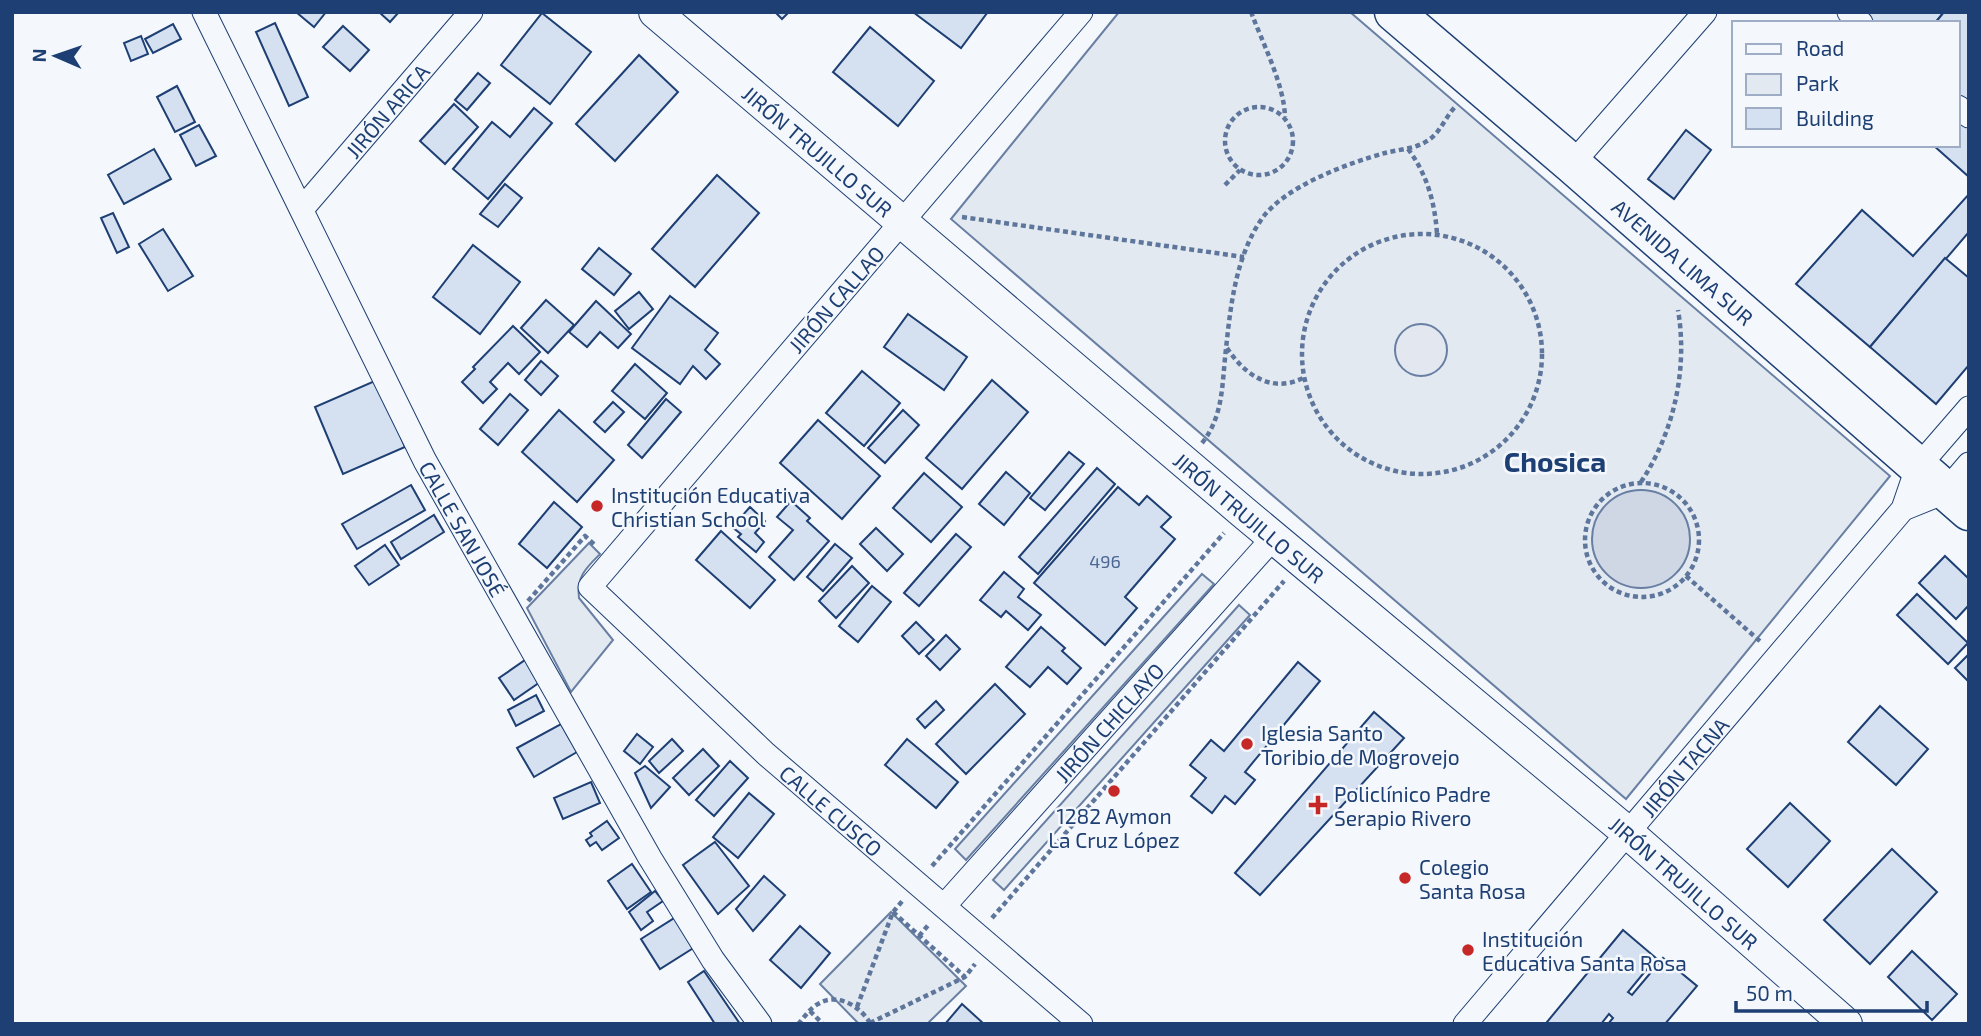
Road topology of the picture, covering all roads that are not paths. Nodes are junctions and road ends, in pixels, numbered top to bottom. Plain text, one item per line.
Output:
1 (204, 12) edge
2 (471, 12) edge
3 (654, 12) edge
4 (1081, 12) edge
5 (1394, 12) edge
6 (1705, 12) edge
7 (1573, 164) junction
8 (302, 209) junction
9 (902, 222) junction
10 (1969, 408) edge
11 (1950, 484) edge
12 (1903, 509) junction
13 (1274, 537) junction
14 (590, 587) joint
15 (1627, 832) junction
16 (944, 906) junction
17 (760, 1024) edge
18 (1081, 1024) edge
19 (1465, 1024) edge
20 (1846, 1024) edge

1 - 8 street, CALLE SAN JOSÉ
2 - 8 street, JIRÓN ARICA
3 - 9 street, JIRÓN TRUJILLO SUR
4 - 9 street, JIRÓN CALLAO
5 - 7 highway, AVENIDA LIMA SUR
6 - 7 street
7 - 11 highway, AVENIDA LIMA SUR
8 - 17 street, CALLE SAN JOSÉ
9 - 13 street, JIRÓN TRUJILLO SUR
9 - 14 street, JIRÓN CALLAO
10 - 11 street, JIRÓN TACNA
11 - 12 street, JIRÓN TACNA
11 - 12 street, JIRÓN TACNA
12 - 15 street, JIRÓN TACNA
13 - 15 street, JIRÓN TRUJILLO SUR
13 - 16 street, JIRÓN CHICLAYO
14 - 16 street, CALLE CUSCO
15 - 19 street, JIRÓN TACNA
15 - 20 street, JIRÓN TRUJILLO SUR
16 - 18 street, CALLE CUSCO

